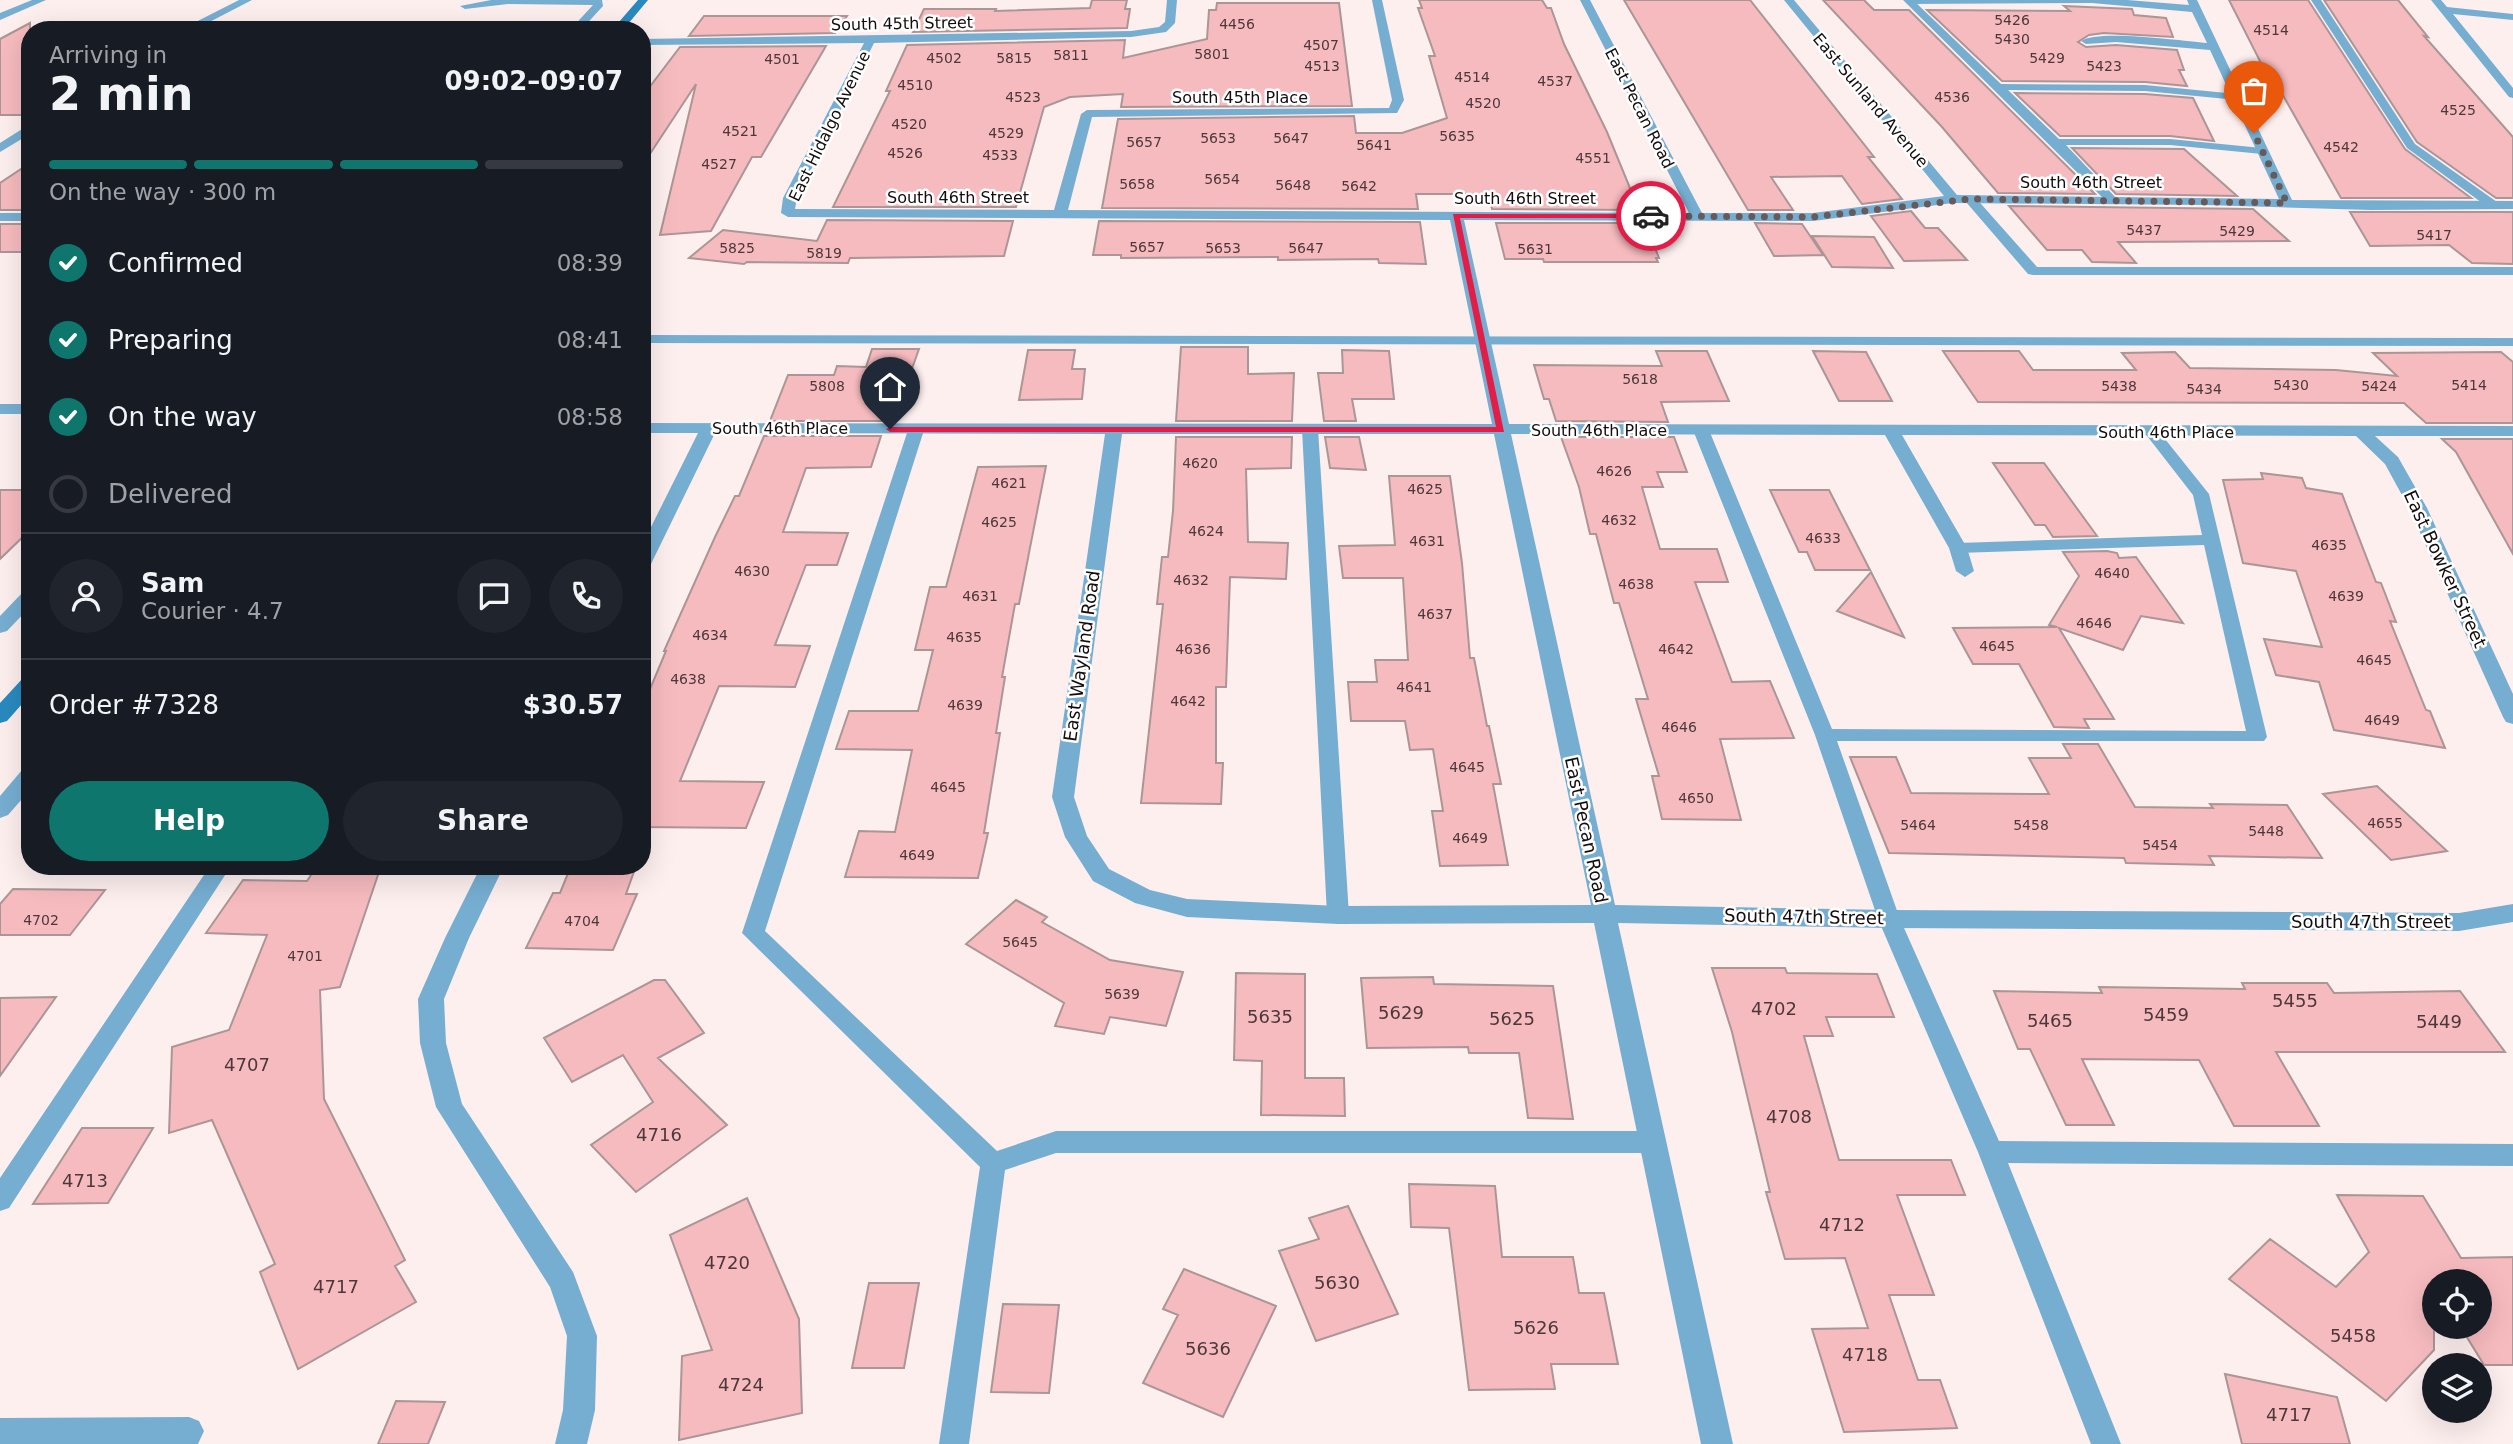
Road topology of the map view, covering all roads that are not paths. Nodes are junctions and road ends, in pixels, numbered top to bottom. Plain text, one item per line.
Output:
1 (41, 0) edge
2 (247, 0) edge
3 (643, 0) edge
4 (1172, 0) edge
5 (1377, 0) edge
6 (1585, 0) edge
7 (1788, 0) edge
8 (1909, 0) edge
9 (2316, 0) edge
10 (2436, 0) edge
11 (2194, 5) edge
12 (465, 6) dead end
13 (2444, 10) junction
14 (0, 17) edge
15 (2513, 17) edge
16 (204, 21) edge
17 (584, 21) edge
18 (625, 21) edge
19 (870, 40) junction
20 (2086, 41) dead end
21 (651, 43) edge
22 (2214, 47) junction
23 (1997, 87) junction
24 (2513, 95) edge
25 (2237, 97) junction
26 (21, 134) edge
27 (2056, 142) junction
28 (0, 148) edge
29 (2262, 151) junction
30 (1953, 199) junction
31 (1970, 199) junction
32 (2111, 200) junction
33 (2287, 203) junction
34 (2493, 205) junction
35 (2513, 205) edge
36 (788, 212) joint
37 (1060, 214) junction
38 (1456, 215) junction
39 (1697, 216) junction
40 (0, 217) edge
41 (21, 217) edge
42 (2513, 271) edge
43 (651, 339) edge
44 (1482, 339) junction
45 (2513, 342) edge
46 (0, 409) edge
47 (21, 409) edge
48 (651, 428) edge
49 (709, 428) junction
50 (1114, 429) junction
51 (1310, 429) junction
52 (916, 430) junction
53 (1501, 430) junction
54 (1701, 430) junction
55 (1892, 431) junction
56 (2513, 431) edge
57 (2152, 432) junction
58 (2362, 432) junction
59 (2212, 540) junction
60 (651, 546) edge
61 (1958, 548) junction
62 (1965, 571) dead end
63 (21, 605) edge
64 (0, 627) edge
65 (21, 692) edge
66 (1, 713) edge
67 (2513, 716) edge
68 (1825, 735) junction
69 (21, 786) edge
70 (0, 810) edge
71 (215, 875) edge
72 (489, 875) edge
73 (1101, 875) joint
74 (2513, 913) edge
75 (1604, 914) junction
76 (1338, 915) junction
77 (1889, 919) junction
78 (1652, 1142) junction
79 (1991, 1152) junction
80 (2513, 1155) edge
81 (993, 1163) junction
82 (0, 1200) edge
83 (0, 1432) edge
84 (182, 1444) edge
85 (571, 1444) edge
86 (954, 1444) edge
87 (1717, 1444) edge
88 (2106, 1444) edge

1 - 14 street
2 - 16 street
3 - 18 main road
4 - 19 street, South 45th Street
5 - 37 street, South 45th Place
6 - 39 street, East Pecan Road
7 - 30 street, East Sunland Avenue
8 - 11 street
8 - 23 lane
9 - 34 lane
10 - 13 street
11 - 22 street
12 - 17 street
13 - 15 street
13 - 24 street
19 - 21 street, South 45th Street
19 - 36 street, East Hidalgo Avenue
20 - 22 street
22 - 25 street
23 - 25 lane
23 - 27 lane
25 - 29 street
26 - 28 street
27 - 29 lane
27 - 32 lane
29 - 33 street
30 - 31 street, South 46th Street
30 - 39 street, South 46th Street
31 - 32 street, South 46th Street
31 - 42 lane
32 - 33 street, South 46th Street
33 - 34 street, South 46th Street
34 - 35 street, South 46th Street
36 - 37 street, South 46th Street
37 - 38 street, South 46th Street
38 - 39 street, South 46th Street
38 - 44 street, East Pecan Road
40 - 41 street
43 - 44 lane
44 - 45 lane
44 - 53 street, East Pecan Road
46 - 47 street
48 - 49 street, South 46th Place
49 - 52 street, South 46th Place
49 - 60 street
50 - 51 street, South 46th Place
50 - 52 street, South 46th Place
50 - 73 street, East Wayland Road
51 - 53 street, South 46th Place
51 - 76 lane
52 - 81 lane
53 - 54 street, South 46th Place
53 - 75 street, East Pecan Road
54 - 55 street, South 46th Place
54 - 68 lane
55 - 57 street, South 46th Place
55 - 61 street
56 - 58 street, South 46th Place
57 - 58 street, South 46th Place
57 - 59 lane
58 - 67 street, East Bowker Street
59 - 61 lane
59 - 68 lane
61 - 62 street
63 - 64 street
65 - 66 main road
68 - 77 lane
69 - 70 street
71 - 82 lane
72 - 85 street
73 - 76 street, South 47th Street
74 - 77 street, South 47th Street
75 - 76 street, South 47th Street
75 - 77 street, South 47th Street
75 - 78 street, East Pecan Road
77 - 79 lane
78 - 81 lane
78 - 87 street, East Pecan Road
79 - 80 lane
79 - 88 lane
81 - 86 lane
83 - 84 lane

